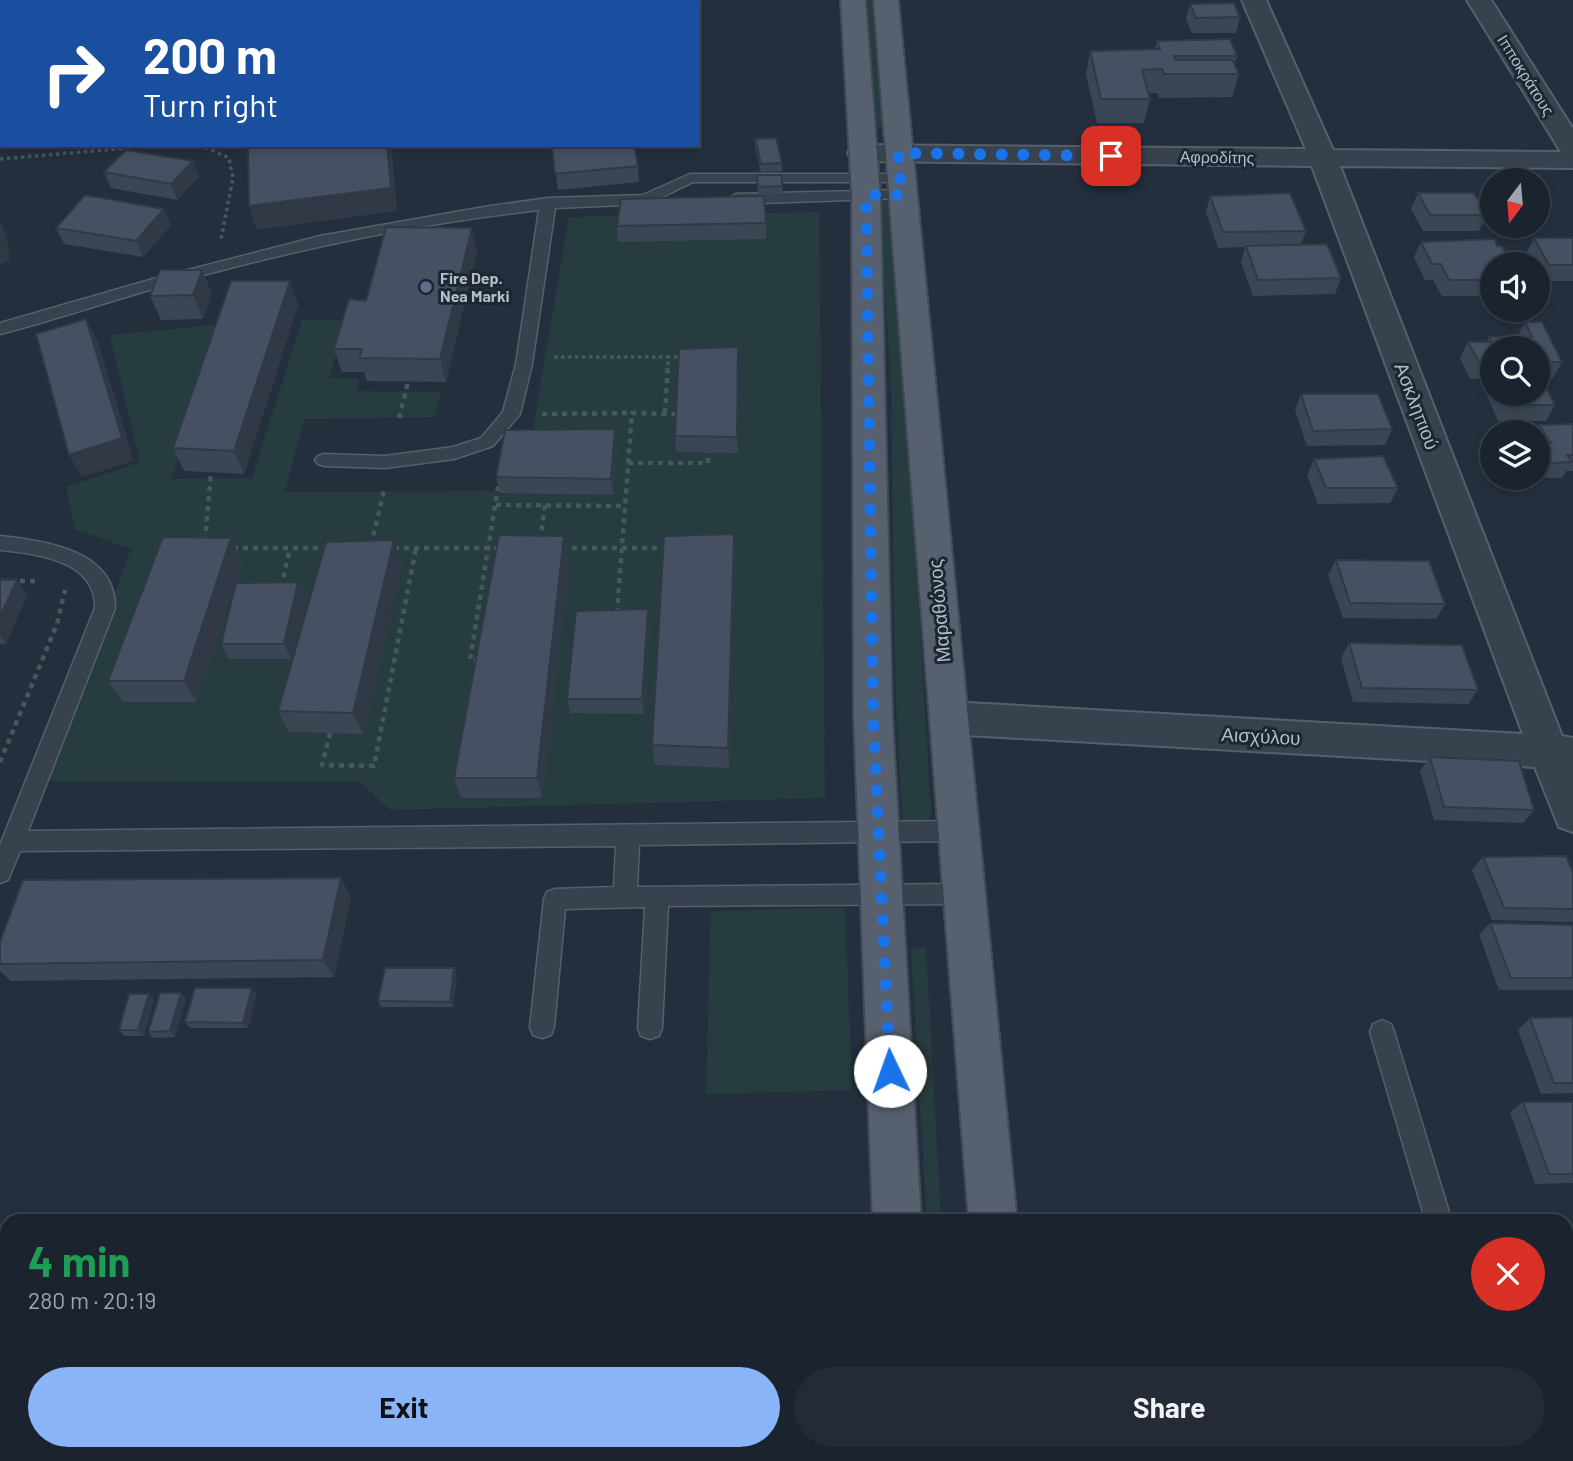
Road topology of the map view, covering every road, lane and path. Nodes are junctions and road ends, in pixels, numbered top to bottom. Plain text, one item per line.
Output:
1 (853, 0) edge
2 (886, 0) edge
3 (1254, 0) edge
4 (1479, 0) edge
5 (140, 147) edge
6 (197, 147) edge
7 (1573, 150) edge
8 (1322, 158) junction
9 (0, 159) edge
10 (1573, 160) edge
11 (864, 175) junction
12 (901, 175) junction
13 (811, 178) junction
14 (682, 199) edge
15 (719, 199) edge
16 (811, 199) junction
17 (646, 200) junction
18 (548, 203) junction
19 (215, 268) junction
20 (0, 329) edge
21 (524, 357) junction
22 (668, 357) junction
23 (682, 357) edge
24 (408, 382) edge
25 (632, 413) junction
26 (665, 413) junction
27 (511, 414) junction
28 (678, 414) edge
29 (399, 418) dead end
30 (708, 452) edge
31 (324, 460) dead end
32 (628, 463) junction
33 (211, 472) edge
34 (384, 491) dead end
35 (496, 505) junction
36 (545, 505) junction
37 (625, 506) junction
38 (0, 543) edge
39 (204, 548) edge
40 (229, 548) edge
41 (290, 548) junction
42 (330, 548) edge
43 (416, 548) junction
44 (488, 548) junction
45 (513, 548) edge
46 (539, 548) edge
47 (552, 548) edge
48 (621, 548) junction
49 (675, 548) edge
50 (0, 581) edge
51 (41, 581) dead end
52 (53, 585) dead end
53 (278, 598) edge
54 (616, 624) edge
55 (486, 660) edge
56 (949, 718) junction
57 (330, 733) edge
58 (1561, 753) edge
59 (0, 762) edge
60 (1573, 815) edge
61 (958, 831) junction
62 (878, 832) junction
63 (628, 836) junction
64 (13, 841) junction
65 (0, 873) edge
66 (861, 893) junction
67 (964, 894) junction
68 (657, 896) junction
69 (625, 897) junction
70 (542, 1027) dead end
71 (650, 1028) dead end
72 (1382, 1032) dead end
73 (896, 1214) edge
74 (992, 1214) edge
75 (1437, 1214) edge

1 - 11 main road
2 - 12 main road, Μαραθώνος
3 - 8 street, Ασκληπιού
4 - 7 street, Ιπποκράτους
5 - 9 path
6 - 19 path
8 - 10 street, Αφροδίτης
8 - 12 street, Αφροδίτης
8 - 58 street, Ασκληπιού
11 - 12 street, Αφροδίτης
11 - 12 lane
11 - 13 lane
11 - 16 lane
11 - 62 main road
12 - 56 main road, Μαραθώνος
13 - 16 lane
13 - 17 lane
14 - 17 lane
15 - 16 lane
17 - 18 lane
18 - 19 lane
18 - 21 lane
19 - 20 lane
21 - 22 path
21 - 27 lane
22 - 23 path
22 - 26 path
24 - 29 path
25 - 26 path
25 - 27 path
25 - 32 path
26 - 28 path
27 - 31 lane
27 - 35 path
30 - 32 path
32 - 37 path
33 - 39 path
34 - 43 path
35 - 36 path
35 - 44 path
36 - 37 path
36 - 46 path
37 - 48 path
38 - 64 lane
40 - 41 path
41 - 42 path
41 - 53 path
43 - 44 path
43 - 57 path
44 - 45 path
44 - 55 path
47 - 48 path
48 - 49 path
48 - 54 path
50 - 51 path
52 - 59 path
56 - 58 street, Αισχύλου
56 - 61 main road, Μαραθώνος
58 - 60 street, Ασκληπιού
61 - 62 lane
61 - 67 main road, Μαραθώνος
62 - 63 lane
62 - 66 main road
63 - 64 lane
63 - 69 lane
64 - 65 lane
66 - 67 lane
66 - 68 lane
66 - 73 main road
67 - 74 main road, Μαραθώνος
68 - 69 lane
68 - 71 lane
69 - 70 lane
72 - 75 lane

